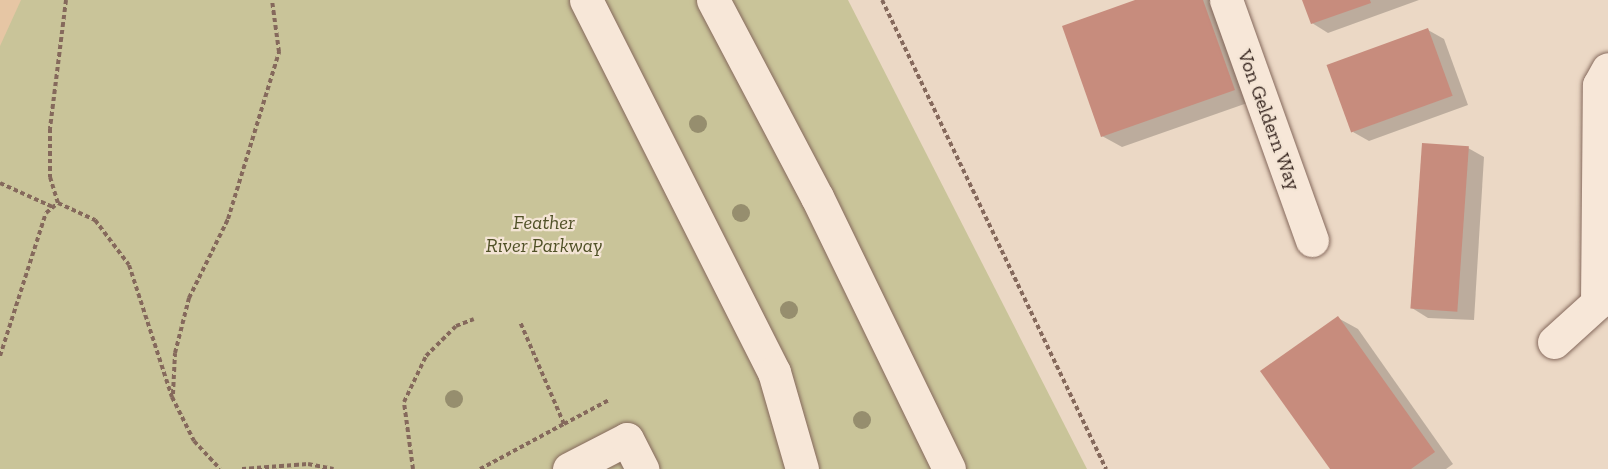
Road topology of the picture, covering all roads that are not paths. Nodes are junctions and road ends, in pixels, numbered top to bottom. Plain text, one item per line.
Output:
1 (586, 0) edge
2 (712, 0) edge
3 (1226, 0) edge
4 (1608, 69) edge
5 (1312, 240) dead end
6 (1602, 298) edge
7 (1554, 342) dead end
8 (569, 469) edge
9 (642, 469) edge
10 (802, 469) edge
11 (949, 469) edge

1 - 10 street
2 - 11 street
3 - 5 street, Von Geldern Way
4 - 6 street
6 - 7 street
8 - 9 street

